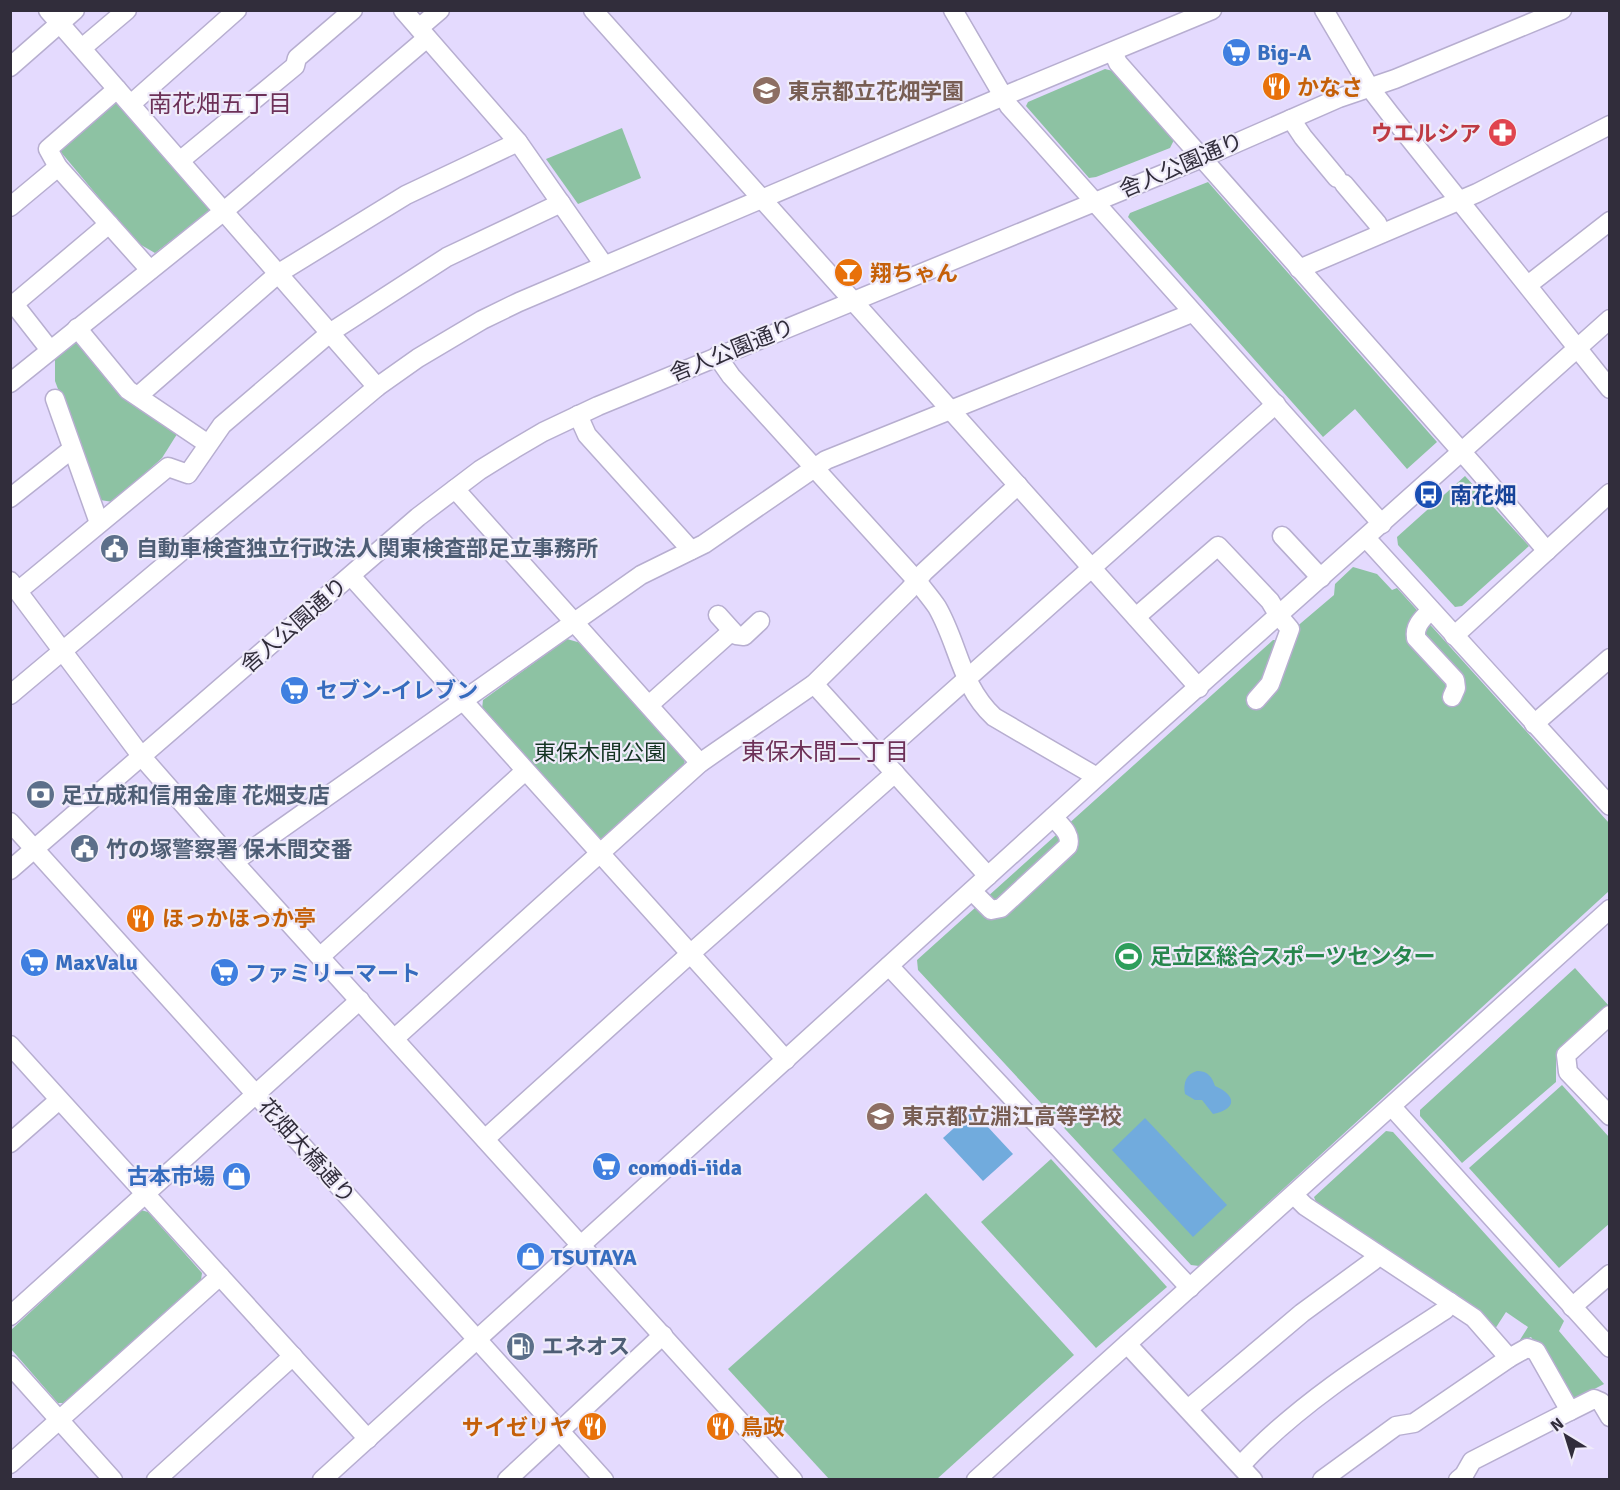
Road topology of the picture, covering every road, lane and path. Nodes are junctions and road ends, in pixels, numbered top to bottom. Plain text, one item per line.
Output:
1 (75, 10) edge
2 (127, 10) edge
3 (237, 10) edge
4 (353, 10) edge
5 (403, 10) edge
6 (440, 10) edge
7 (593, 10) edge
8 (953, 10) edge
9 (1212, 10) edge
10 (1324, 10) edge
11 (1562, 10) edge
12 (54, 17) edge
13 (423, 33) junction
14 (82, 48) junction
15 (1113, 51) junction
16 (10, 67) edge
17 (1370, 88) junction
18 (117, 89) junction
19 (1004, 96) junction
20 (131, 104) junction
21 (1292, 119) junction
22 (1610, 125) edge
23 (518, 142) junction
24 (1202, 158) junction
25 (181, 160) junction
26 (58, 167) junction
27 (761, 198) junction
28 (1460, 200) junction
29 (1094, 202) junction
30 (561, 203) junction
31 (10, 207) edge
32 (224, 211) junction
33 (1610, 220) edge
34 (109, 224) junction
35 (1382, 233) junction
36 (604, 265) junction
37 (1299, 269) junction
38 (150, 270) junction
39 (279, 273) junction
40 (1528, 285) junction
41 (853, 300) junction
42 (12, 304) edge
43 (1192, 313) junction
44 (1610, 319) edge
45 (77, 328) junction
46 (331, 332) junction
47 (1576, 347) junction
48 (50, 350) junction
49 (717, 356) junction
50 (10, 383) edge
51 (377, 387) junction
52 (1610, 389) edge
53 (138, 396) junction
54 (55, 399) dead end
55 (1276, 404) junction
56 (950, 410) junction
57 (578, 415) junction
58 (208, 444) junction
59 (72, 449) junction
60 (1461, 451) junction
61 (814, 468) junction
62 (1018, 485) junction
63 (455, 489) junction
64 (1610, 493) edge
65 (10, 498) edge
66 (99, 524) junction
67 (1382, 524) junction
68 (1282, 536) dead end
69 (1366, 538) junction
70 (691, 550) junction
71 (1546, 551) junction
72 (1091, 567) junction
73 (351, 576) junction
74 (1321, 578) junction
75 (917, 581) junction
76 (14, 586) edge
77 (1431, 610) junction
78 (718, 615) dead end
79 (1279, 616) junction
80 (1136, 617) junction
81 (760, 621) dead end
82 (575, 623) junction
83 (732, 631) junction
84 (1454, 636) junction
85 (63, 650) junction
86 (1610, 658) edge
87 (966, 679) junction
88 (814, 684) junction
89 (1199, 688) junction
90 (10, 695) edge
91 (1452, 697) dead end
92 (1256, 699) dead end
93 (463, 701) junction
94 (649, 705) junction
95 (1534, 724) junction
96 (880, 756) junction
97 (142, 757) junction
98 (700, 763) junction
99 (525, 771) junction
100 (895, 772) junction
101 (1097, 777) junction
102 (1610, 806) edge
103 (1053, 817) junction
104 (10, 822) edge
105 (35, 849) junction
106 (600, 854) junction
107 (234, 861) junction
108 (10, 870) edge
109 (988, 876) junction
110 (972, 891) junction
111 (1610, 909) edge
112 (690, 954) junction
113 (321, 956) junction
114 (890, 966) junction
115 (360, 1000) junction
116 (1610, 1015) edge
117 (395, 1038) junction
118 (10, 1045) edge
119 (786, 1060) junction
120 (255, 1094) junction
121 (59, 1100) junction
122 (1392, 1107) junction
123 (1610, 1116) edge
124 (485, 1139) junction
125 (10, 1143) edge
126 (145, 1193) junction
127 (1294, 1195) junction
128 (582, 1245) junction
129 (1377, 1254) junction
130 (1610, 1274) edge
131 (220, 1276) junction
132 (1190, 1288) junction
133 (1450, 1302) junction
134 (1572, 1307) junction
135 (10, 1316) edge
136 (663, 1335) junction
137 (478, 1339) junction
138 (1127, 1344) junction
139 (1610, 1348) edge
140 (293, 1356) junction
141 (1509, 1358) junction
142 (10, 1365) edge
143 (1188, 1409) junction
144 (1570, 1412) junction
145 (1610, 1417) edge
146 (59, 1419) junction
147 (560, 1431) junction
148 (368, 1439) junction
149 (10, 1464) edge
150 (1241, 1465) junction
151 (113, 1479) edge
152 (156, 1479) edge
153 (322, 1479) edge
154 (507, 1479) edge
155 (604, 1479) edge
156 (793, 1479) edge
157 (976, 1479) edge
158 (1253, 1479) edge
159 (1322, 1479) edge
160 (1458, 1479) edge

1 - 12 street
2 - 14 street
3 - 20 street
4 - 25 street
5 - 13 street
6 - 13 street
7 - 27 street
8 - 19 street
9 - 15 street
10 - 17 street
11 - 17 street, 舎人公園通り
12 - 14 street
12 - 16 street
13 - 23 street
13 - 32 street
14 - 18 street
15 - 19 street
15 - 24 street
17 - 21 street, 舎人公園通り
17 - 28 street
18 - 20 street
18 - 26 street
19 - 27 street
19 - 29 street
20 - 25 street
21 - 24 street, 舎人公園通り
21 - 35 street
22 - 28 street
23 - 30 street
23 - 39 street
24 - 29 street, 舎人公園通り
24 - 37 street
25 - 32 street
26 - 31 street
26 - 34 street
27 - 36 street
27 - 41 street
28 - 35 street
28 - 40 street
29 - 41 street, 舎人公園通り
29 - 43 street
30 - 36 street
30 - 46 street
32 - 38 street
32 - 39 street
33 - 40 street
34 - 38 street
34 - 42 street
35 - 37 street
36 - 51 street
37 - 60 street
38 - 45 street
39 - 46 street
39 - 53 street
40 - 47 street
41 - 49 street, 舎人公園通り
41 - 56 street
42 - 48 street
43 - 55 street
43 - 56 street
44 - 47 street
45 - 48 street
45 - 53 street
46 - 51 street
46 - 58 street
47 - 52 street
47 - 60 street
48 - 50 street
49 - 57 street, 舎人公園通り
49 - 61 street
51 - 85 street
53 - 58 street
54 - 59 street
55 - 67 street
55 - 72 street
56 - 61 street
56 - 62 street
57 - 63 street, 舎人公園通り
57 - 70 street
58 - 66 street
59 - 65 street
59 - 66 street
60 - 67 street
60 - 71 street
61 - 70 street
61 - 75 street
62 - 72 street
62 - 75 street
63 - 73 street, 舎人公園通り
63 - 82 street
64 - 71 street
66 - 76 street
67 - 69 street
68 - 74 street
69 - 74 street
69 - 77 street
70 - 82 street
71 - 84 street
72 - 80 street
72 - 87 street
73 - 93 street
73 - 97 street, 舎人公園通り
74 - 79 street
75 - 87 street
75 - 88 street
76 - 85 street
77 - 84 street
77 - 91 street
78 - 83 street
79 - 80 street
79 - 89 street
79 - 92 street
80 - 89 street
81 - 83 street
82 - 93 street
82 - 94 street
83 - 94 street
84 - 95 street
85 - 90 street
85 - 97 street
86 - 95 street
87 - 96 street
87 - 101 street
88 - 96 street
88 - 98 street
89 - 101 street
93 - 99 street
93 - 107 street
94 - 98 street
95 - 102 street
96 - 100 street
97 - 105 street, 舎人公園通り
97 - 107 street
98 - 106 street
99 - 106 street
99 - 113 street
100 - 109 street
100 - 112 street
101 - 103 street
103 - 109 street
103 - 110 street
104 - 105 street, 花畑大橋通り
105 - 108 street, 舎人公園通り
105 - 120 street, 花畑大橋通り
106 - 112 street
106 - 117 street
107 - 113 street
109 - 110 street
110 - 114 street
111 - 122 street
112 - 119 street
112 - 124 street
113 - 115 street
114 - 119 street
114 - 132 street
115 - 117 street
115 - 120 street
116 - 123 street
117 - 124 street
118 - 121 street
119 - 128 street
120 - 126 street
120 - 137 street, 花畑大橋通り
121 - 125 street
121 - 126 street
122 - 127 street
122 - 134 street
124 - 128 street
126 - 131 street
126 - 135 street
127 - 129 street
127 - 132 street
128 - 136 street
128 - 137 street
129 - 133 street
129 - 143 street
130 - 134 street
131 - 140 street
131 - 146 street
132 - 138 street
133 - 141 street
133 - 150 street
134 - 139 street
136 - 147 street
136 - 156 street
137 - 147 street, 花畑大橋通り
137 - 148 street
138 - 143 street
138 - 157 street
140 - 148 street
140 - 152 street
141 - 144 street
141 - 159 street
142 - 146 street
143 - 150 street
144 - 145 street
144 - 160 street
146 - 149 street
146 - 151 street
147 - 154 street
147 - 155 street, 花畑大橋通り
148 - 153 street
150 - 158 street

